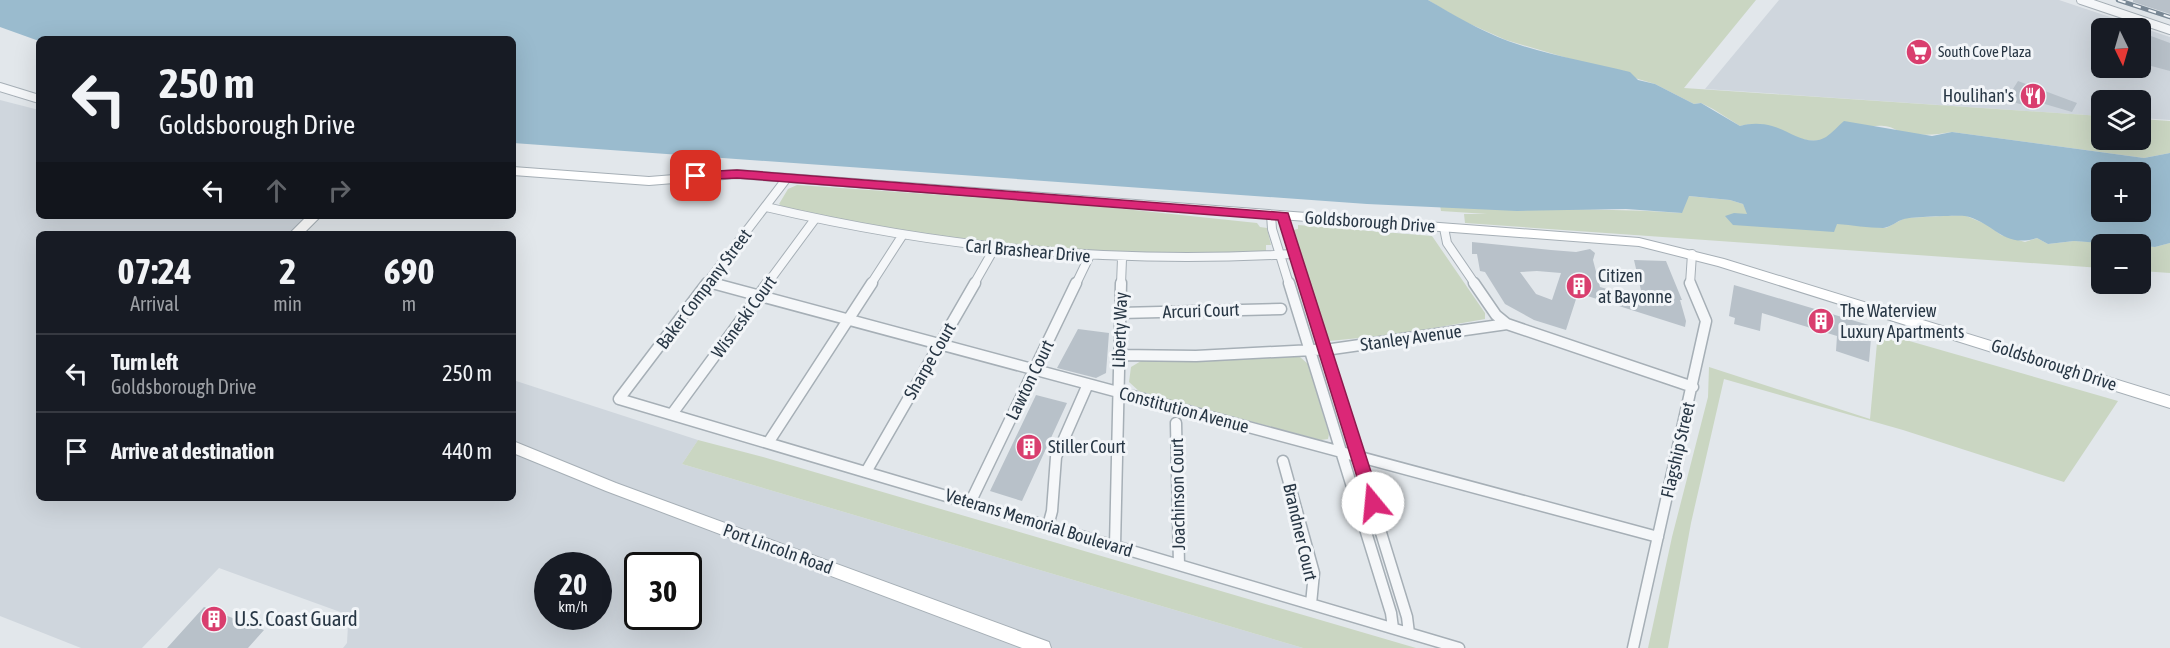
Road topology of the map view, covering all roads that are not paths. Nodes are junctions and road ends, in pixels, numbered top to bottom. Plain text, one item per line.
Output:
1 (2081, 0) edge
2 (2170, 30) edge
3 (0, 87) edge
4 (36, 98) edge
5 (516, 171) edge
6 (787, 178) junction
7 (766, 207) junction
8 (1277, 215) junction
9 (312, 219) edge
10 (815, 219) junction
11 (1444, 228) junction
12 (298, 231) edge
13 (902, 236) junction
14 (994, 249) junction
15 (1294, 254) junction
16 (1692, 254) junction
17 (1280, 255) junction
18 (1089, 257) junction
19 (1122, 259) junction
20 (709, 282) junction
21 (759, 296) junction
22 (1281, 309) dead end
23 (1120, 313) junction
24 (848, 320) junction
25 (1507, 324) junction
26 (940, 344) junction
27 (1324, 349) junction
28 (1310, 350) junction
29 (1119, 355) junction
30 (1035, 370) junction
31 (1088, 384) junction
32 (1693, 387) junction
33 (1118, 392) junction
34 (619, 399) joint
35 (2170, 402) edge
36 (672, 414) junction
37 (1176, 423) dead end
38 (768, 443) junction
39 (516, 448) edge
40 (1343, 453) junction
41 (1358, 457) junction
42 (1283, 461) dead end
43 (866, 472) junction
44 (970, 503) junction
45 (1048, 526) junction
46 (1658, 537) junction
47 (1115, 546) junction
48 (1179, 565) junction
49 (1311, 604) junction
50 (1393, 628) junction
51 (1409, 633) junction
52 (1043, 648) edge
53 (1459, 648) edge
54 (1633, 648) edge

1 - 2 street
3 - 4 street
5 - 6 street, Goldsborough Drive
6 - 7 street, Baker Company Street
6 - 8 street, Goldsborough Drive
7 - 10 street, Carl Brashear Drive
7 - 20 street, Baker Company Street
8 - 11 street, Goldsborough Drive
8 - 15 street
8 - 17 street
9 - 12 street
10 - 13 street, Carl Brashear Drive
10 - 21 street, Wisneski Court
11 - 16 street, Goldsborough Drive
11 - 25 street
13 - 14 street, Carl Brashear Drive
13 - 24 street
14 - 18 street, Carl Brashear Drive
14 - 26 street, Sharpe Court
15 - 17 street, Carl Brashear Drive
15 - 27 street
16 - 32 street, Flagship Street
16 - 35 street, Goldsborough Drive
17 - 19 street, Carl Brashear Drive
17 - 28 street
18 - 19 street, Carl Brashear Drive
18 - 30 street, Lawton Court
19 - 23 street, Liberty Way
20 - 21 street, Constitution Avenue
20 - 34 street, Baker Company Street
21 - 24 street, Constitution Avenue
21 - 36 street, Wisneski Court
22 - 23 street, Arcuri Court
23 - 29 street, Liberty Way
24 - 26 street, Constitution Avenue
24 - 38 street
25 - 27 street, Stanley Avenue
25 - 32 street, Stanley Avenue
26 - 30 street, Constitution Avenue
26 - 43 street, Sharpe Court
27 - 28 street, Stanley Avenue
27 - 41 street
28 - 29 street, Stanley Avenue
28 - 40 street
29 - 33 street, Liberty Way
30 - 31 street, Constitution Avenue
30 - 44 street, Lawton Court
31 - 33 street, Constitution Avenue
31 - 45 street
32 - 46 street, Flagship Street
33 - 40 street, Constitution Avenue
33 - 47 street, Liberty Way
34 - 36 street, Veterans Memorial Boulevard
36 - 38 street, Veterans Memorial Boulevard
37 - 48 street, Joachinson Court
38 - 43 street, Veterans Memorial Boulevard
39 - 52 street, Port Lincoln Road
40 - 41 street, Constitution Avenue
40 - 50 street
41 - 46 street, Constitution Avenue
41 - 51 street
42 - 49 street, Brandner Court
43 - 44 street, Veterans Memorial Boulevard
44 - 45 street, Veterans Memorial Boulevard
45 - 47 street, Veterans Memorial Boulevard
46 - 54 street, Flagship Street
47 - 48 street, Veterans Memorial Boulevard
48 - 49 street, Veterans Memorial Boulevard
49 - 50 street, Veterans Memorial Boulevard
50 - 51 street, Veterans Memorial Boulevard
51 - 53 street, Veterans Memorial Boulevard

